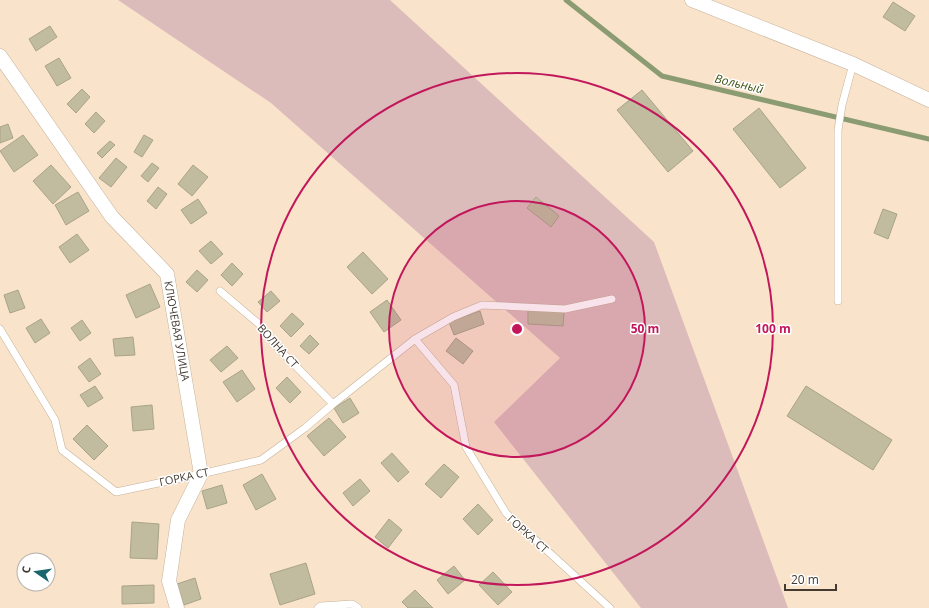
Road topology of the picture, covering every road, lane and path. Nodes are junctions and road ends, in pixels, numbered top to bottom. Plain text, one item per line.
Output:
1 (692, 0) edge
2 (0, 56) edge
3 (852, 64) junction
4 (929, 100) edge
5 (220, 291) dead end
6 (612, 299) dead end
7 (838, 301) dead end
8 (0, 329) edge
9 (415, 339) junction
10 (333, 404) junction
11 (201, 474) junction
12 (177, 608) edge
13 (318, 608) edge
14 (358, 608) edge
15 (610, 608) edge

1 - 3 street
2 - 11 street, КЛЮЧЕВАЯ УЛИЦА
3 - 4 street
3 - 7 lane
5 - 10 lane, ВОЛНА СТ
6 - 9 lane, ГОРКА СТ
8 - 11 lane, ГОРКА СТ
9 - 10 lane, ГОРКА СТ
9 - 15 lane, ГОРКА СТ
10 - 11 lane, ГОРКА СТ
11 - 12 street
13 - 14 lane

